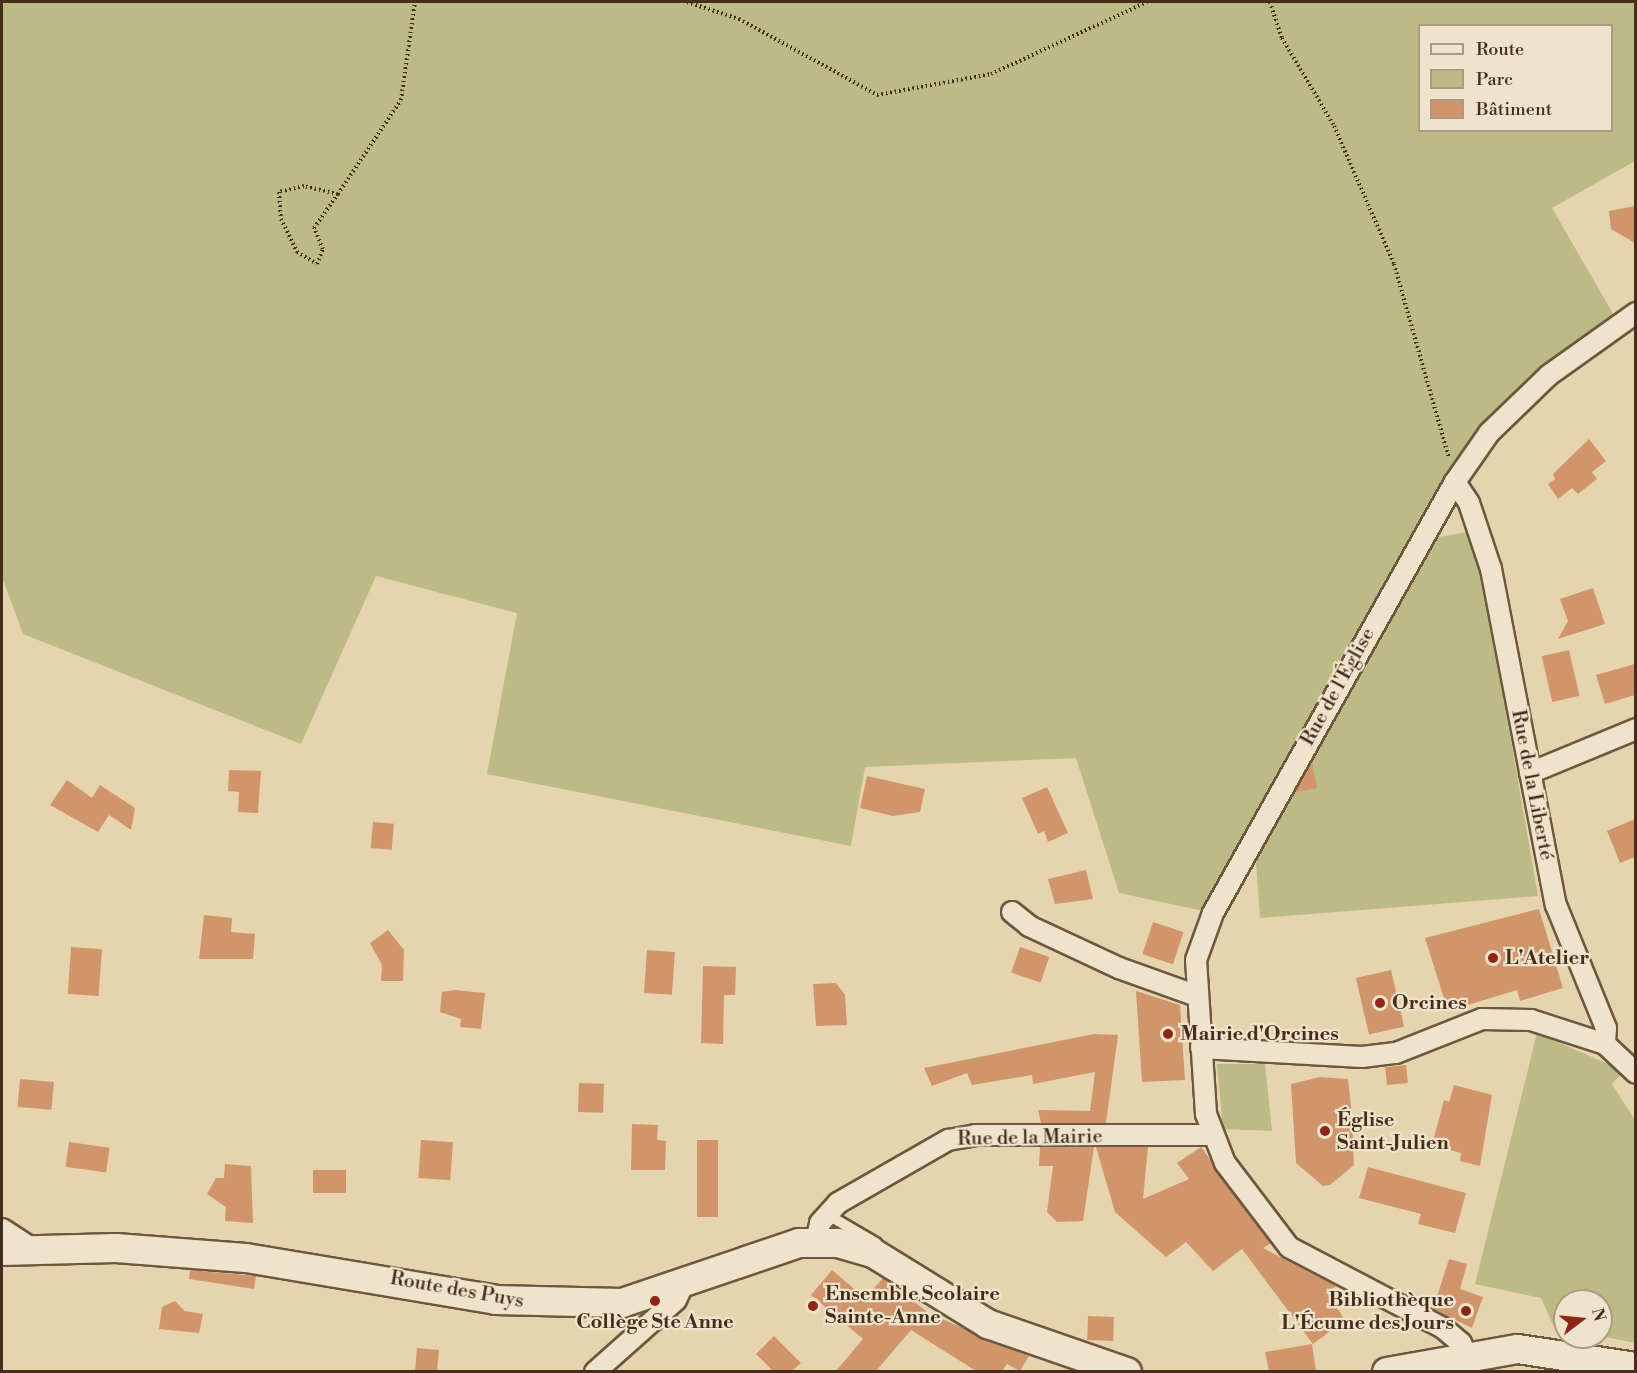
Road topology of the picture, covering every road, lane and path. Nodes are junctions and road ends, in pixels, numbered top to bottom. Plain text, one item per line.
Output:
1 (414, 2) edge
2 (687, 2) edge
3 (1147, 2) edge
4 (1270, 2) edge
5 (338, 194) junction
6 (1635, 313) edge
7 (1455, 482) junction
8 (1635, 729) edge
9 (1530, 773) junction
10 (1012, 912) dead end
11 (1197, 996) junction
12 (1605, 1044) junction
13 (1201, 1048) junction
14 (1635, 1073) edge
15 (1212, 1136) junction
16 (828, 1215) junction
17 (2, 1229) edge
18 (816, 1241) junction
19 (30, 1247) junction
20 (2, 1251) edge
21 (898, 1268) junction
22 (683, 1286) junction
23 (1467, 1357) junction
24 (1635, 1367) edge
25 (595, 1371) edge
26 (1127, 1371) edge
27 (1387, 1371) edge

1 - 5 path
2 - 3 path
4 - 7 path
5 - 5 path
6 - 7 street, Rue de l'Église
7 - 9 street, Rue de la Liberté
7 - 11 street, Rue de l'Église
8 - 9 street
9 - 12 street, Rue de la Liberté
10 - 11 street
11 - 13 street, Rue de l'Église
12 - 13 street
12 - 14 street
13 - 15 street, Rue de l'Église
15 - 16 street, Rue de la Mairie
15 - 23 street, Rue de l'Église
16 - 18 street
16 - 21 lane, Route des Puys
17 - 19 street
18 - 21 main road, Route des Puys
18 - 22 main road, Route des Puys
19 - 20 main road, Route des Puys
19 - 22 main road, Route des Puys
21 - 26 main road, Route des Puys
22 - 25 street
23 - 24 main road
23 - 27 main road

